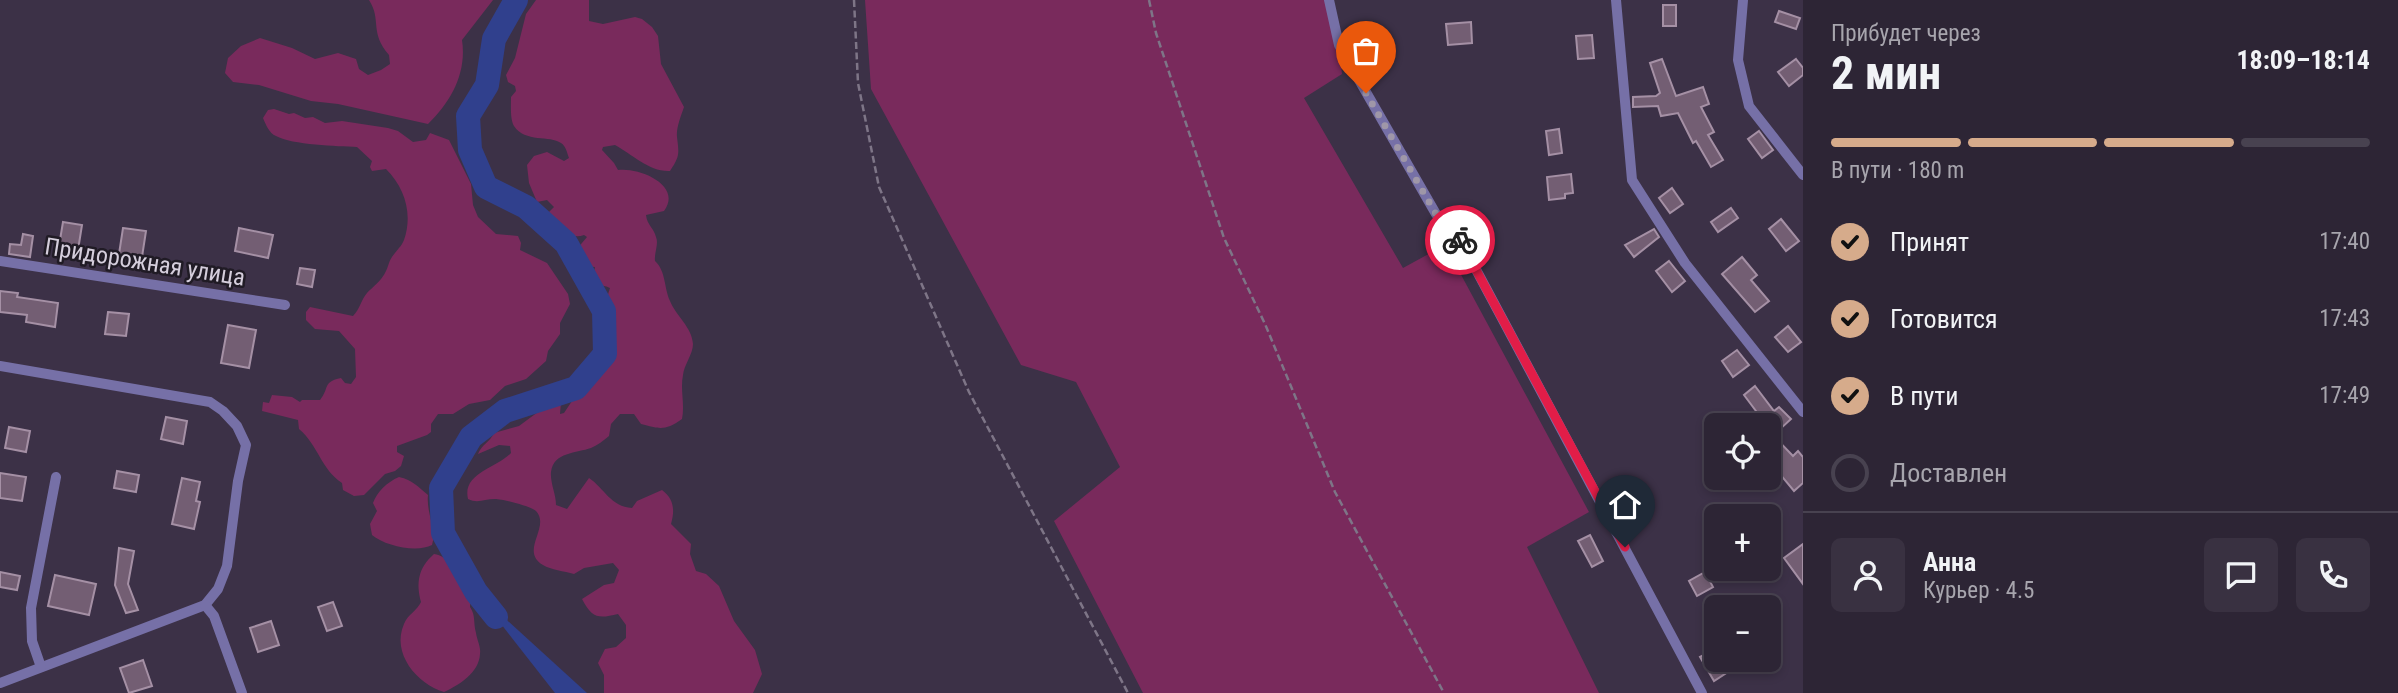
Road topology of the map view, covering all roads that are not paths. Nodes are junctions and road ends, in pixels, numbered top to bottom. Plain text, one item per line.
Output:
1 (1329, 0) edge
2 (1616, 0) edge
3 (1743, 0) edge
4 (1803, 175) edge
5 (0, 261) edge
6 (285, 305) dead end
7 (0, 366) edge
8 (1803, 412) edge
9 (56, 477) dead end
10 (205, 605) junction
11 (41, 667) junction
12 (4, 681) edge
13 (12, 693) edge
14 (242, 693) edge
15 (1702, 693) edge

1 - 15 street
2 - 8 street
3 - 4 street
5 - 6 street, Придорожная улица
7 - 10 street
9 - 11 street
10 - 11 street
10 - 14 street
11 - 12 street
12 - 13 street

